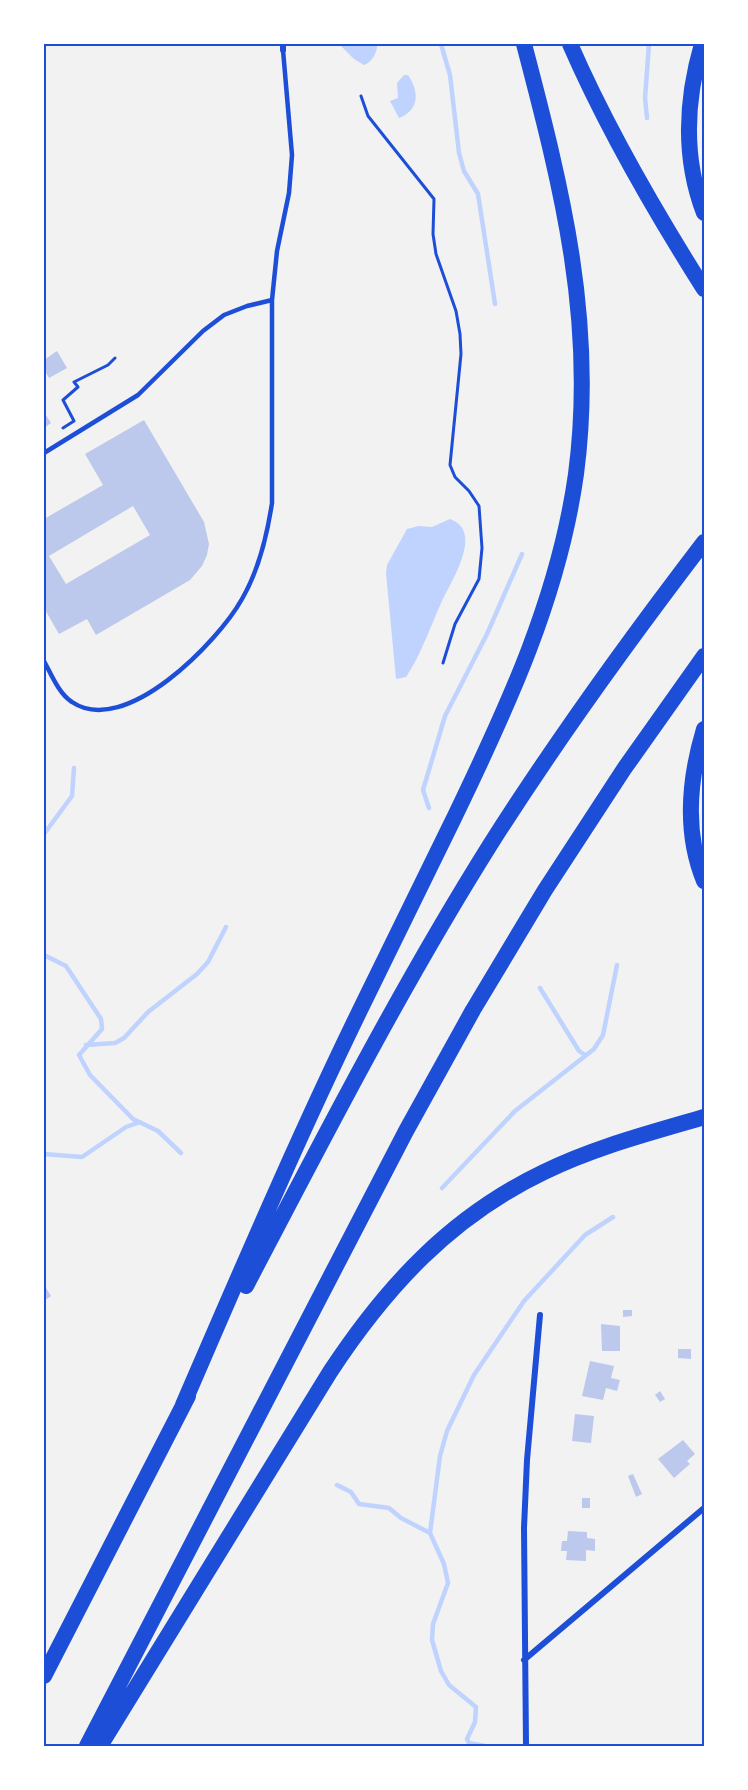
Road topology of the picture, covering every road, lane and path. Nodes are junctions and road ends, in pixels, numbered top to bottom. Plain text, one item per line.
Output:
1 (524, 44) edge
2 (570, 44) edge
3 (702, 44) edge
4 (283, 47) edge
5 (361, 96) dead end
6 (705, 213) edge
7 (666, 230) junction
8 (705, 289) edge
9 (705, 296) edge
10 (272, 300) junction
11 (115, 358) dead end
12 (70, 438) junction
13 (44, 453) edge
14 (705, 542) edge
15 (705, 656) edge
16 (44, 661) edge
17 (442, 663) dead end
18 (705, 729) edge
19 (705, 881) edge
20 (705, 1117) edge
21 (540, 1315) dead end
22 (183, 1405) junction
23 (705, 1508) edge
24 (524, 1660) junction
25 (44, 1676) edge
26 (87, 1746) edge
27 (100, 1746) edge
28 (526, 1746) edge

1 - 22 highway
2 - 7 highway
3 - 6 highway
4 - 10 lane
5 - 17 path
7 - 8 highway
7 - 9 highway
10 - 12 lane
10 - 16 lane
11 - 12 path
12 - 13 lane
14 - 22 highway
15 - 26 highway
18 - 19 highway
20 - 27 highway
21 - 24 street
22 - 25 highway
23 - 24 street
24 - 28 street

